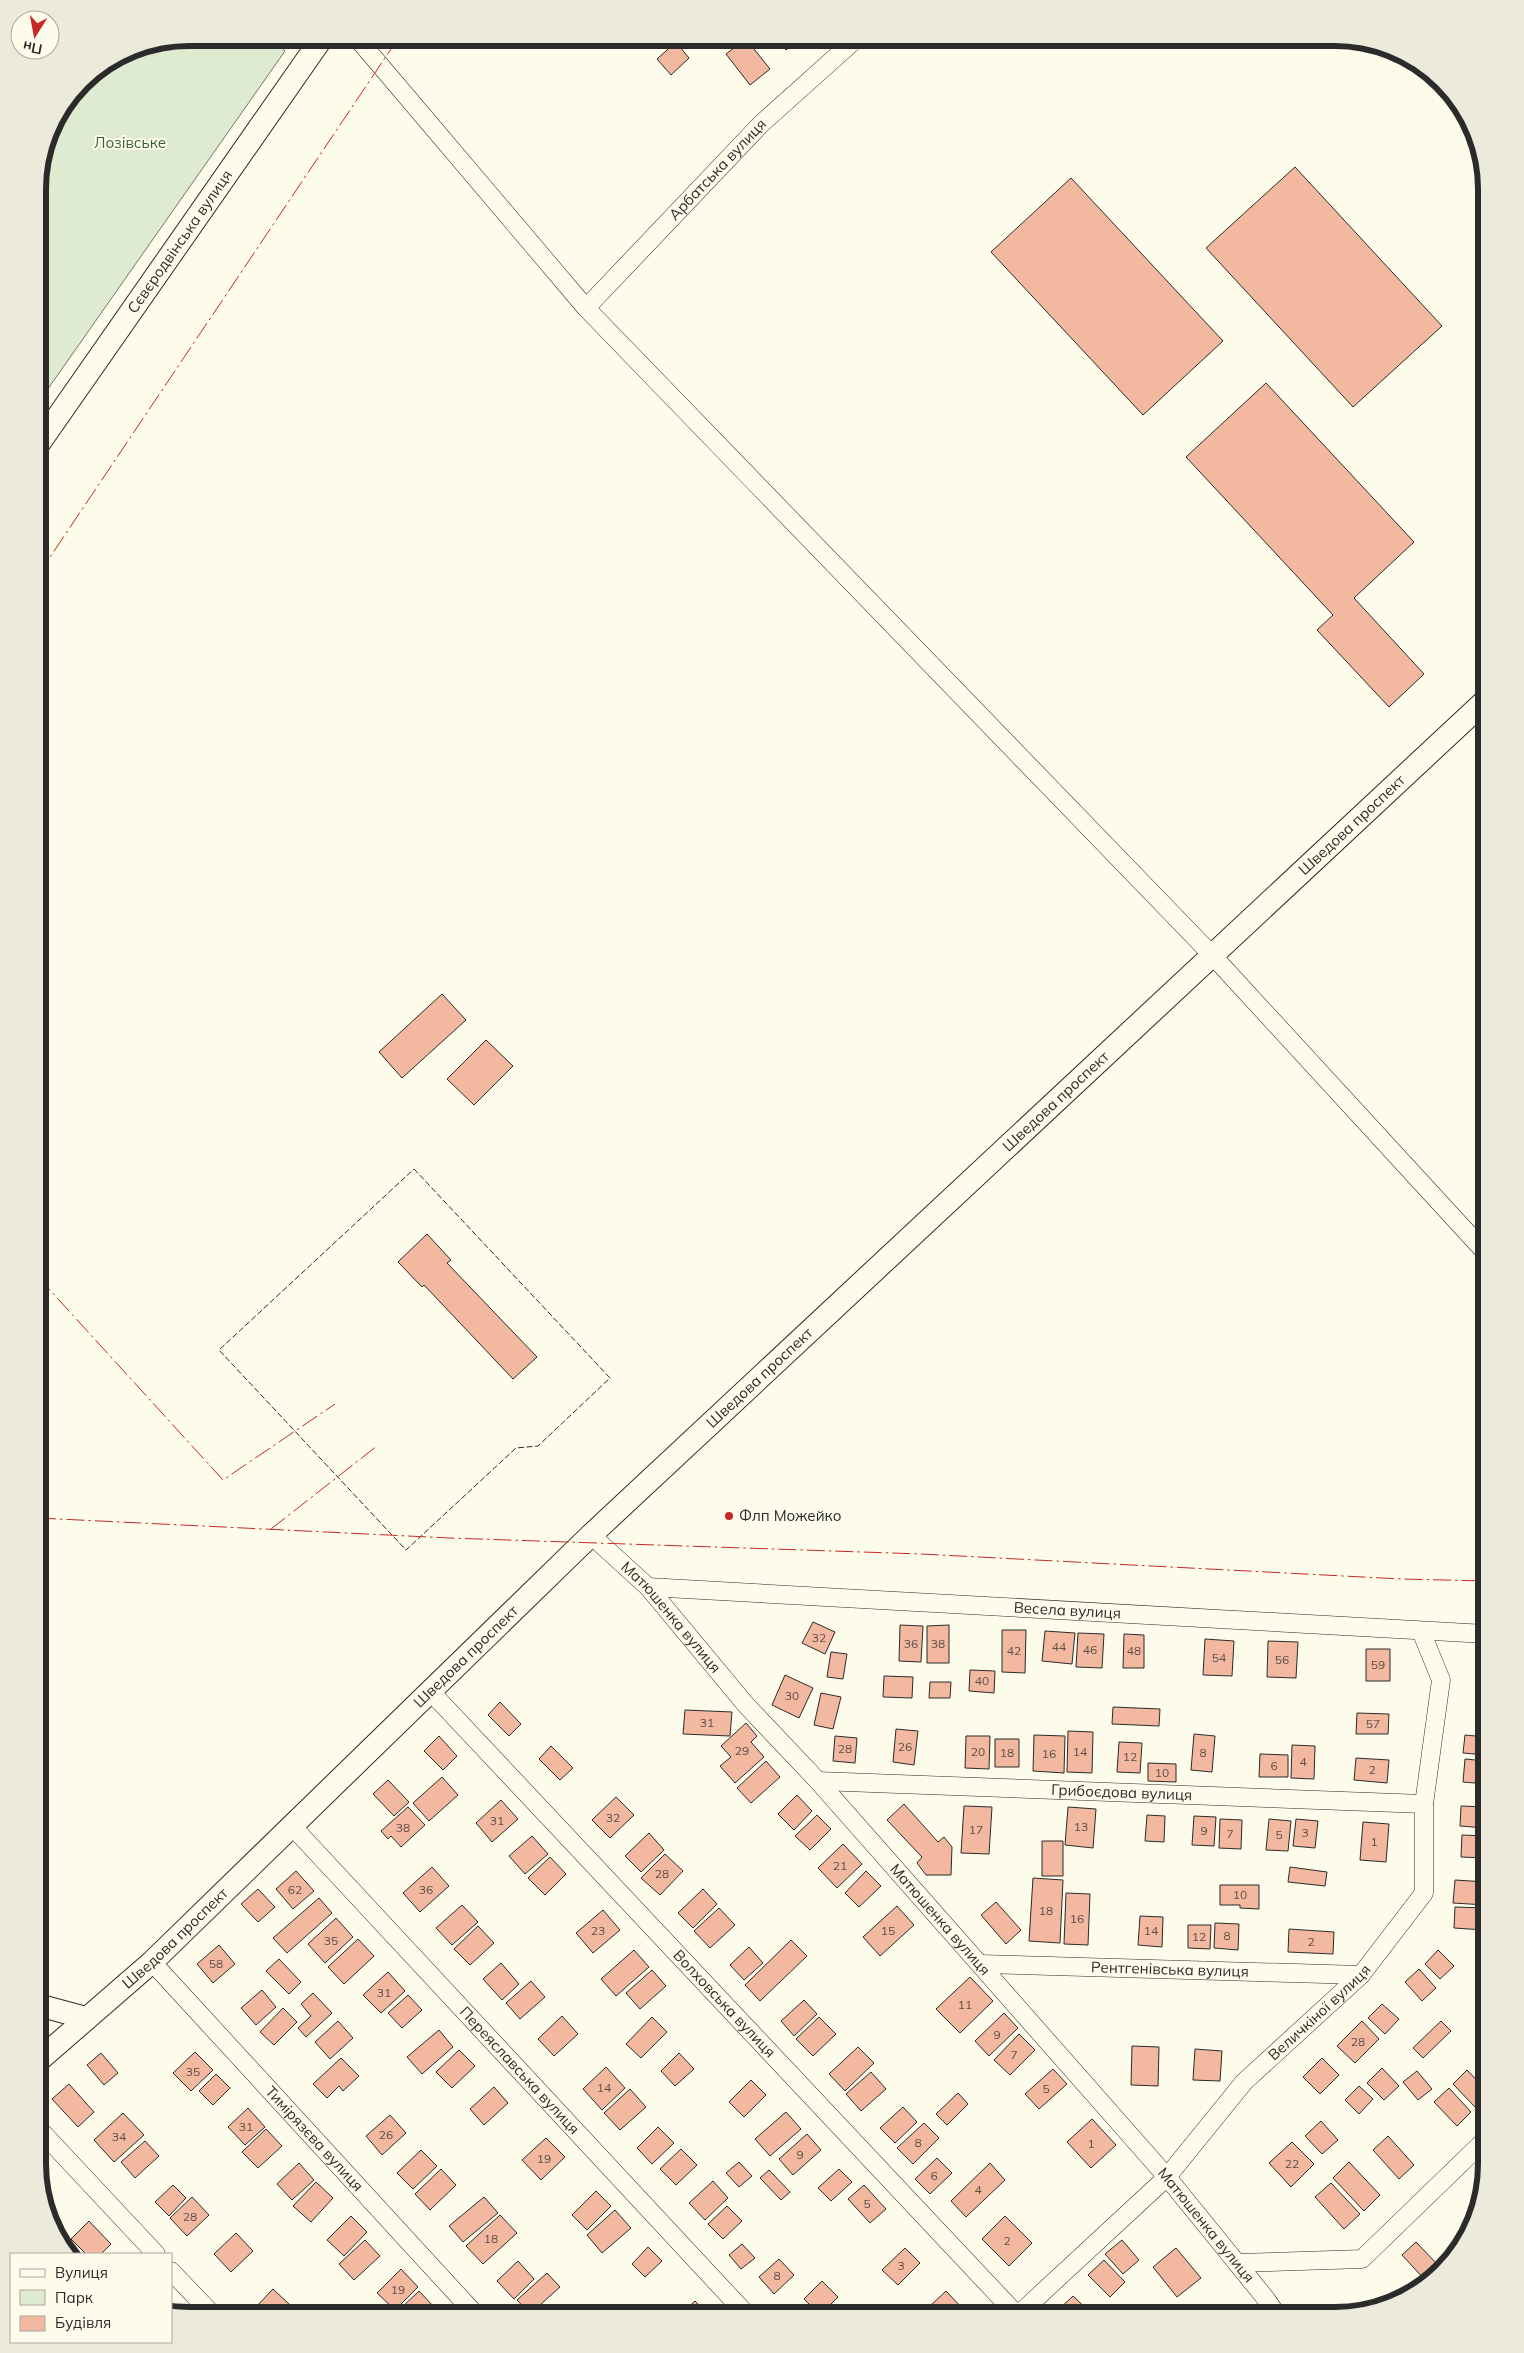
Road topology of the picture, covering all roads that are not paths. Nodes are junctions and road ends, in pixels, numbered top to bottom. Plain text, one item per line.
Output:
1 (310, 47) edge
2 (365, 47) edge
3 (847, 47) edge
4 (586, 308) junction
5 (47, 432) edge
6 (1478, 708) edge
7 (1213, 956) junction
8 (1478, 1244) edge
9 (591, 1534) junction
10 (648, 1587) junction
11 (1421, 1631) junction
12 (1478, 1634) edge
13 (431, 1692) junction
14 (818, 1781) junction
15 (1424, 1804) junction
16 (292, 1826) junction
17 (152, 1962) junction
18 (980, 1964) junction
19 (1361, 1975) junction
20 (46, 2007) edge
21 (86, 2018) junction
22 (46, 2053) edge
23 (46, 2137) edge
24 (1478, 2147) edge
25 (1167, 2176) junction
26 (155, 2253) edge
27 (1237, 2263) junction
28 (172, 2271) edge
29 (205, 2306) edge
30 (468, 2306) edge
31 (739, 2306) edge
32 (1010, 2307) edge
33 (1027, 2307) edge
34 (1270, 2307) edge

1 - 5 street, Сєвєродвінська вулиця
2 - 4 street
3 - 4 street, Арбатська вулиця
4 - 7 street
6 - 7 street, Шведова проспект
7 - 8 street
7 - 9 street, Шведова проспект
9 - 10 street, Матюшенка вулиця
9 - 13 street, Шведова проспект
10 - 11 street, Весела вулиця
10 - 14 street, Матюшенка вулиця
11 - 12 street, Весела вулиця
11 - 15 street, Величкіної вулиця
13 - 16 street, Шведова проспект
13 - 32 street, Волховська вулиця
14 - 15 street, Грибоєдова вулиця
14 - 18 street, Матюшенка вулиця
15 - 19 street, Величкіної вулиця
16 - 17 street, Шведова проспект
16 - 31 street, Переяславська вулиця
17 - 21 street, Шведова проспект
17 - 30 street, Тимірязєва вулиця
18 - 19 street, Рентгенівська вулиця
18 - 25 street, Матюшенка вулиця
19 - 25 street, Величкіної вулиця
20 - 21 street
21 - 22 street, Шведова проспект
23 - 26 street
24 - 27 street
25 - 27 street, Матюшенка вулиця
25 - 33 street, Величкіної вулиця
27 - 34 street, Матюшенка вулиця
28 - 29 street

